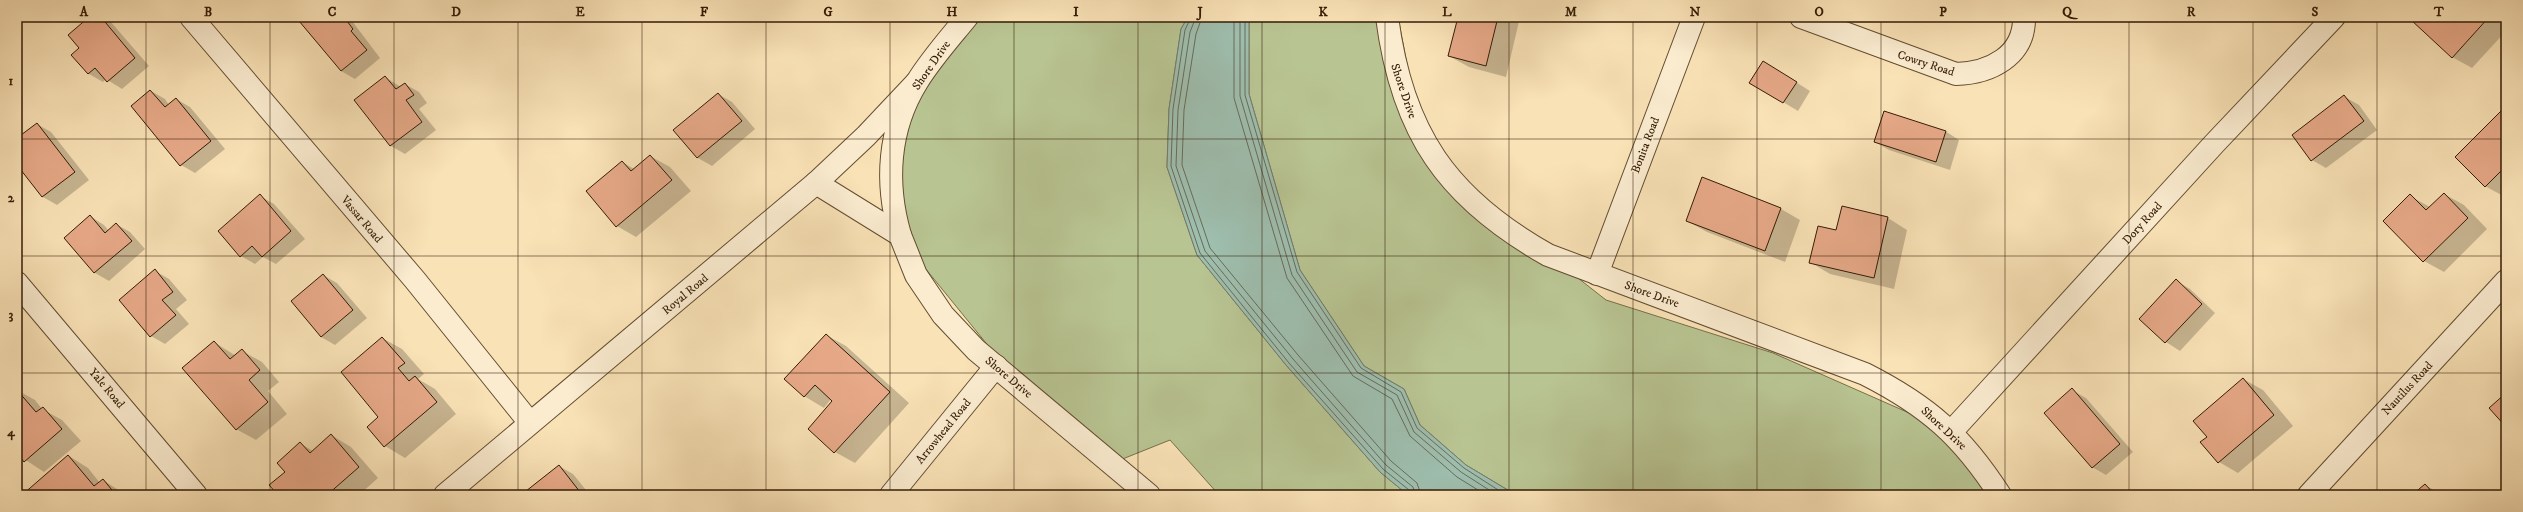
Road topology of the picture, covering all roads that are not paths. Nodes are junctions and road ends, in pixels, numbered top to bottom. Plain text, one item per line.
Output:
1 (190, 17) edge
2 (967, 17) edge
3 (1387, 17) edge
4 (1694, 17) edge
5 (1801, 17) edge
6 (2024, 17) edge
7 (2334, 17) edge
8 (916, 83) junction
9 (816, 183) junction
10 (900, 234) junction
11 (1597, 274) junction
12 (2506, 282) edge
13 (17, 283) edge
14 (996, 366) junction
15 (530, 423) junction
16 (1952, 431) junction
17 (196, 495) edge
18 (444, 495) edge
19 (891, 495) edge
20 (1149, 495) edge
21 (2000, 495) edge
22 (2309, 495) edge

1 - 15 street, Vassar Road
2 - 8 street, Shore Drive
3 - 11 street, Shore Drive
4 - 11 street, Bonita Road
5 - 6 street, Cowry Road
7 - 16 street, Dory Road
8 - 9 street, Royal Road
8 - 10 street, Shore Drive
9 - 10 street
9 - 15 street, Royal Road
10 - 14 street, Shore Drive
11 - 16 street, Shore Drive
12 - 22 street, Nautilus Road
13 - 17 street, Yale Road
14 - 19 street, Arrowhead Road
14 - 20 street, Shore Drive
15 - 18 street, Royal Road
16 - 21 street, Shore Drive

